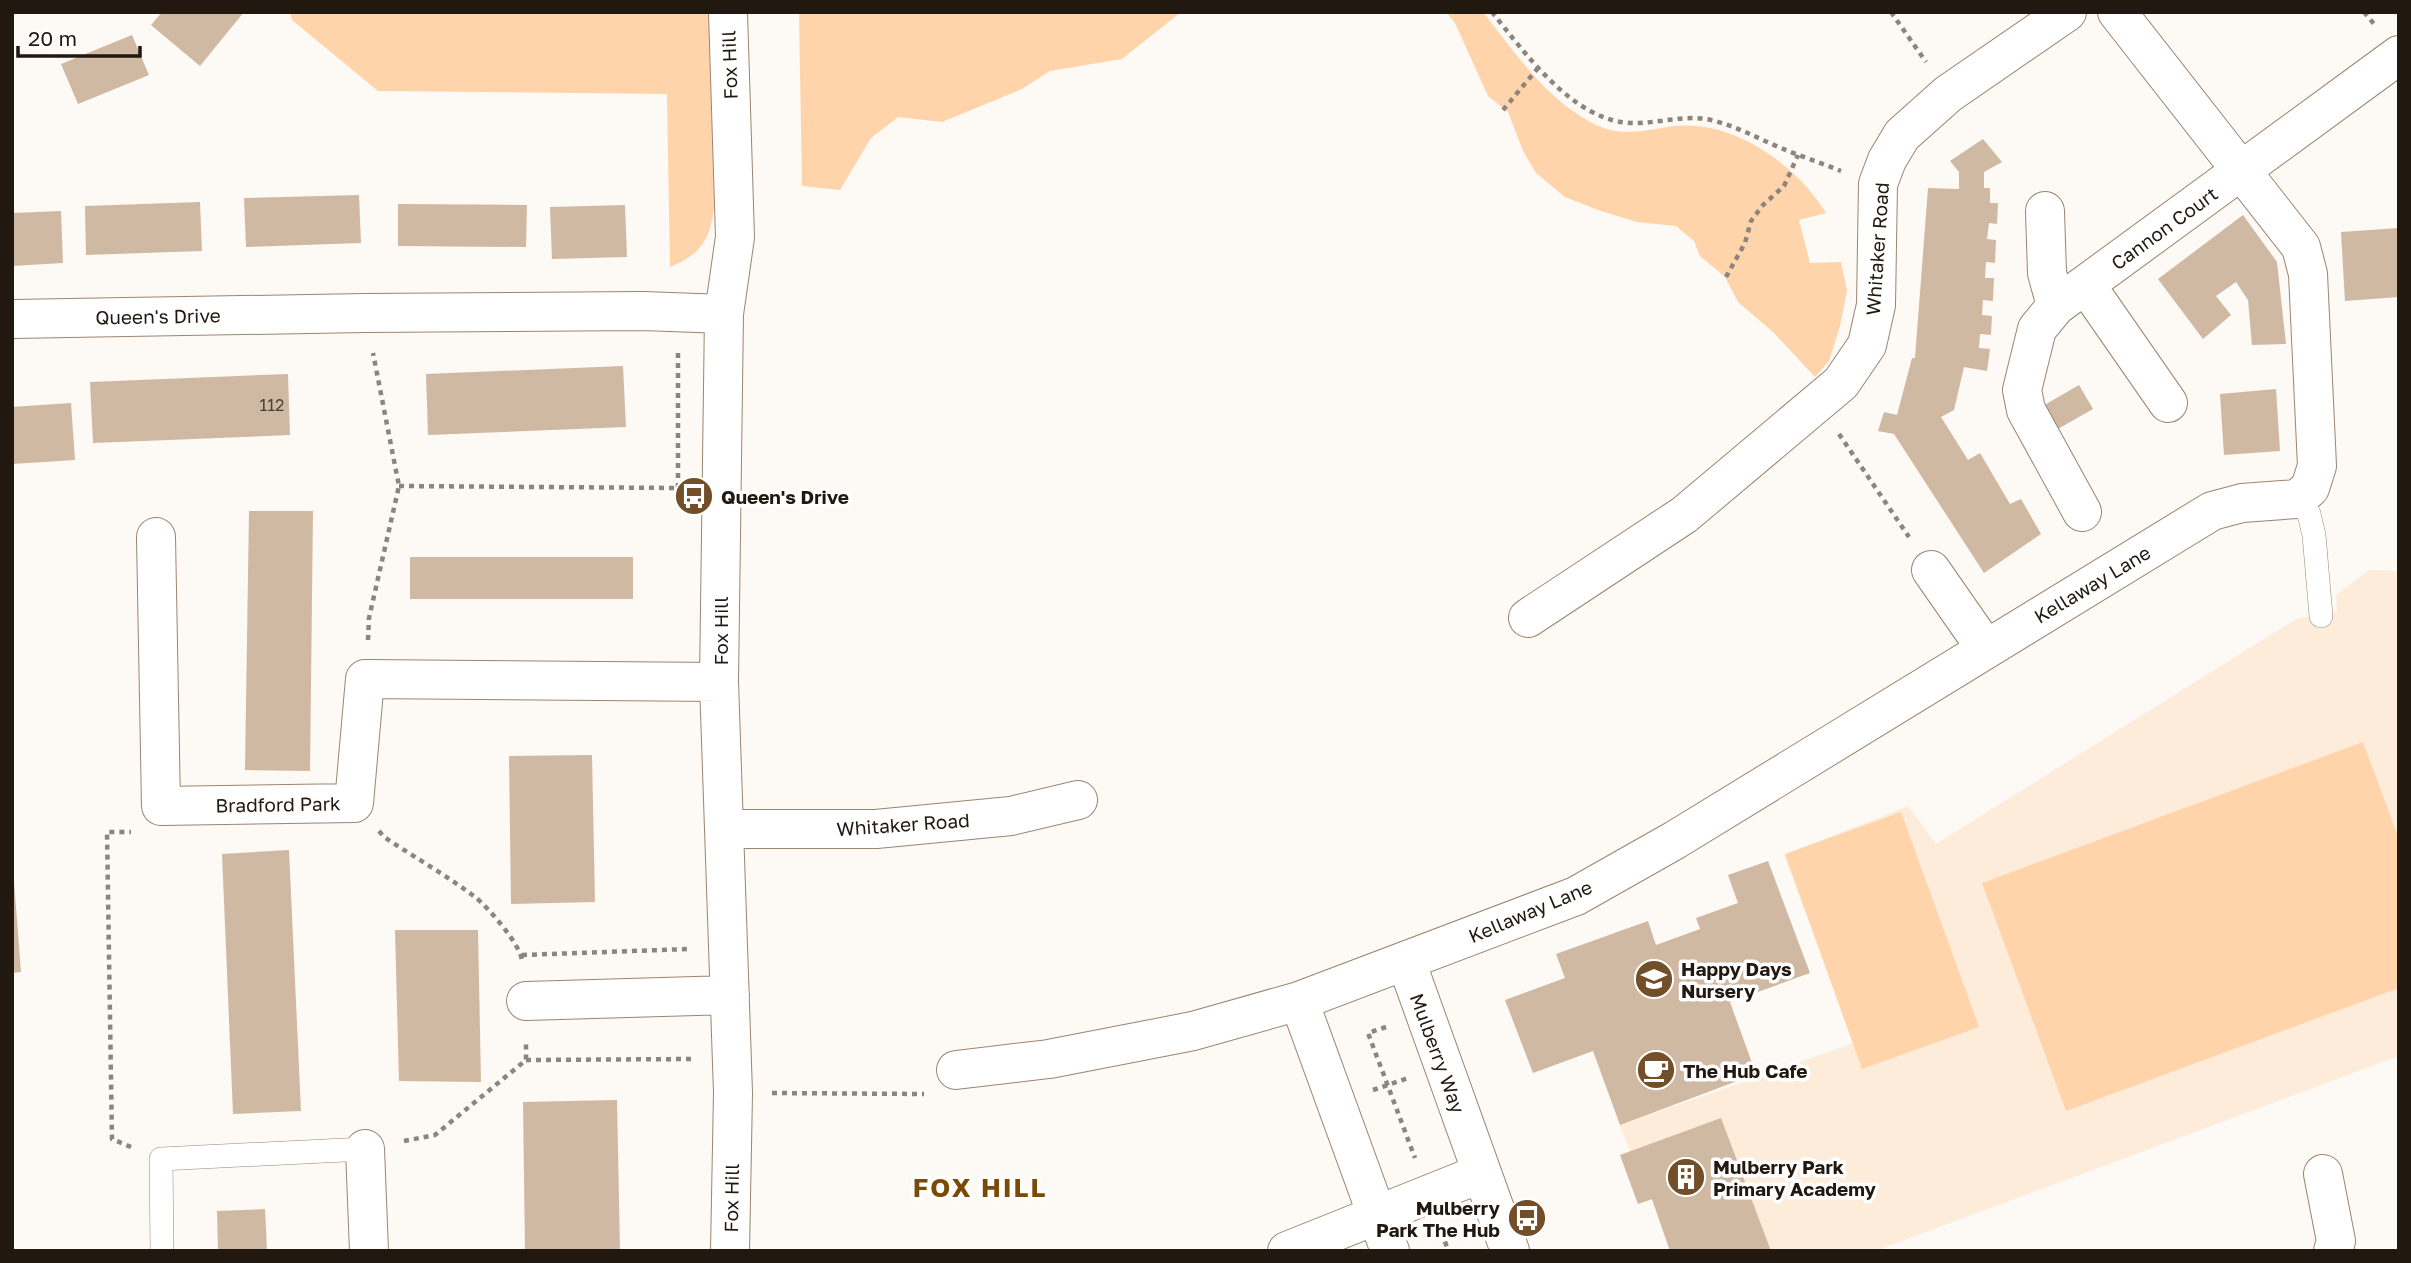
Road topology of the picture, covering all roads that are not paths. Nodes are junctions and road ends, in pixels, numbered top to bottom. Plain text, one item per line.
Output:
1 (728, 12) edge
2 (2067, 12) edge
3 (2117, 12) edge
4 (2399, 55) edge
5 (2242, 170) junction
6 (2046, 211) dead end
7 (2071, 295) junction
8 (724, 314) junction
9 (12, 319) edge
10 (2168, 403) dead end
11 (2297, 499) junction
12 (2082, 512) dead end
13 (156, 537) dead end
14 (1931, 570) road end
15 (2321, 616) dead end
16 (1528, 618) dead end
17 (1986, 649) junction
18 (719, 682) junction
19 (1078, 800) dead end
20 (725, 829) junction
21 (1406, 961) junction
22 (730, 995) junction
23 (1299, 1000) junction
24 (526, 1001) road end
25 (956, 1070) road end
26 (365, 1149) joint
27 (1482, 1173) junction
28 (2323, 1174) dead end
29 (1377, 1214) junction
30 (162, 1251) edge
31 (369, 1251) edge
32 (730, 1251) edge
33 (1287, 1251) edge
34 (1390, 1251) edge
35 (1510, 1251) edge
36 (2333, 1251) edge

1 - 8 street, Fox Hill
2 - 16 street, Whitaker Road
3 - 5 street
4 - 5 street, Cannon Court
5 - 7 street, Cannon Court
5 - 11 street
6 - 7 street
7 - 10 street
7 - 12 street, Cannon Court
8 - 9 street, Queen's Drive
8 - 18 street, Fox Hill
11 - 15 lane
11 - 17 street, Kellaway Lane
13 - 18 street, Bradford Park
14 - 17 street
17 - 21 street, Kellaway Lane
18 - 20 street, Fox Hill
19 - 20 street, Whitaker Road
20 - 22 street, Fox Hill
21 - 23 street
21 - 27 street, Mulberry Way
22 - 24 street
22 - 32 street, Fox Hill
23 - 25 street
23 - 29 street
26 - 30 lane
26 - 31 street
27 - 29 street
27 - 35 street, Mulberry Way
28 - 36 street
29 - 33 street
29 - 34 street

